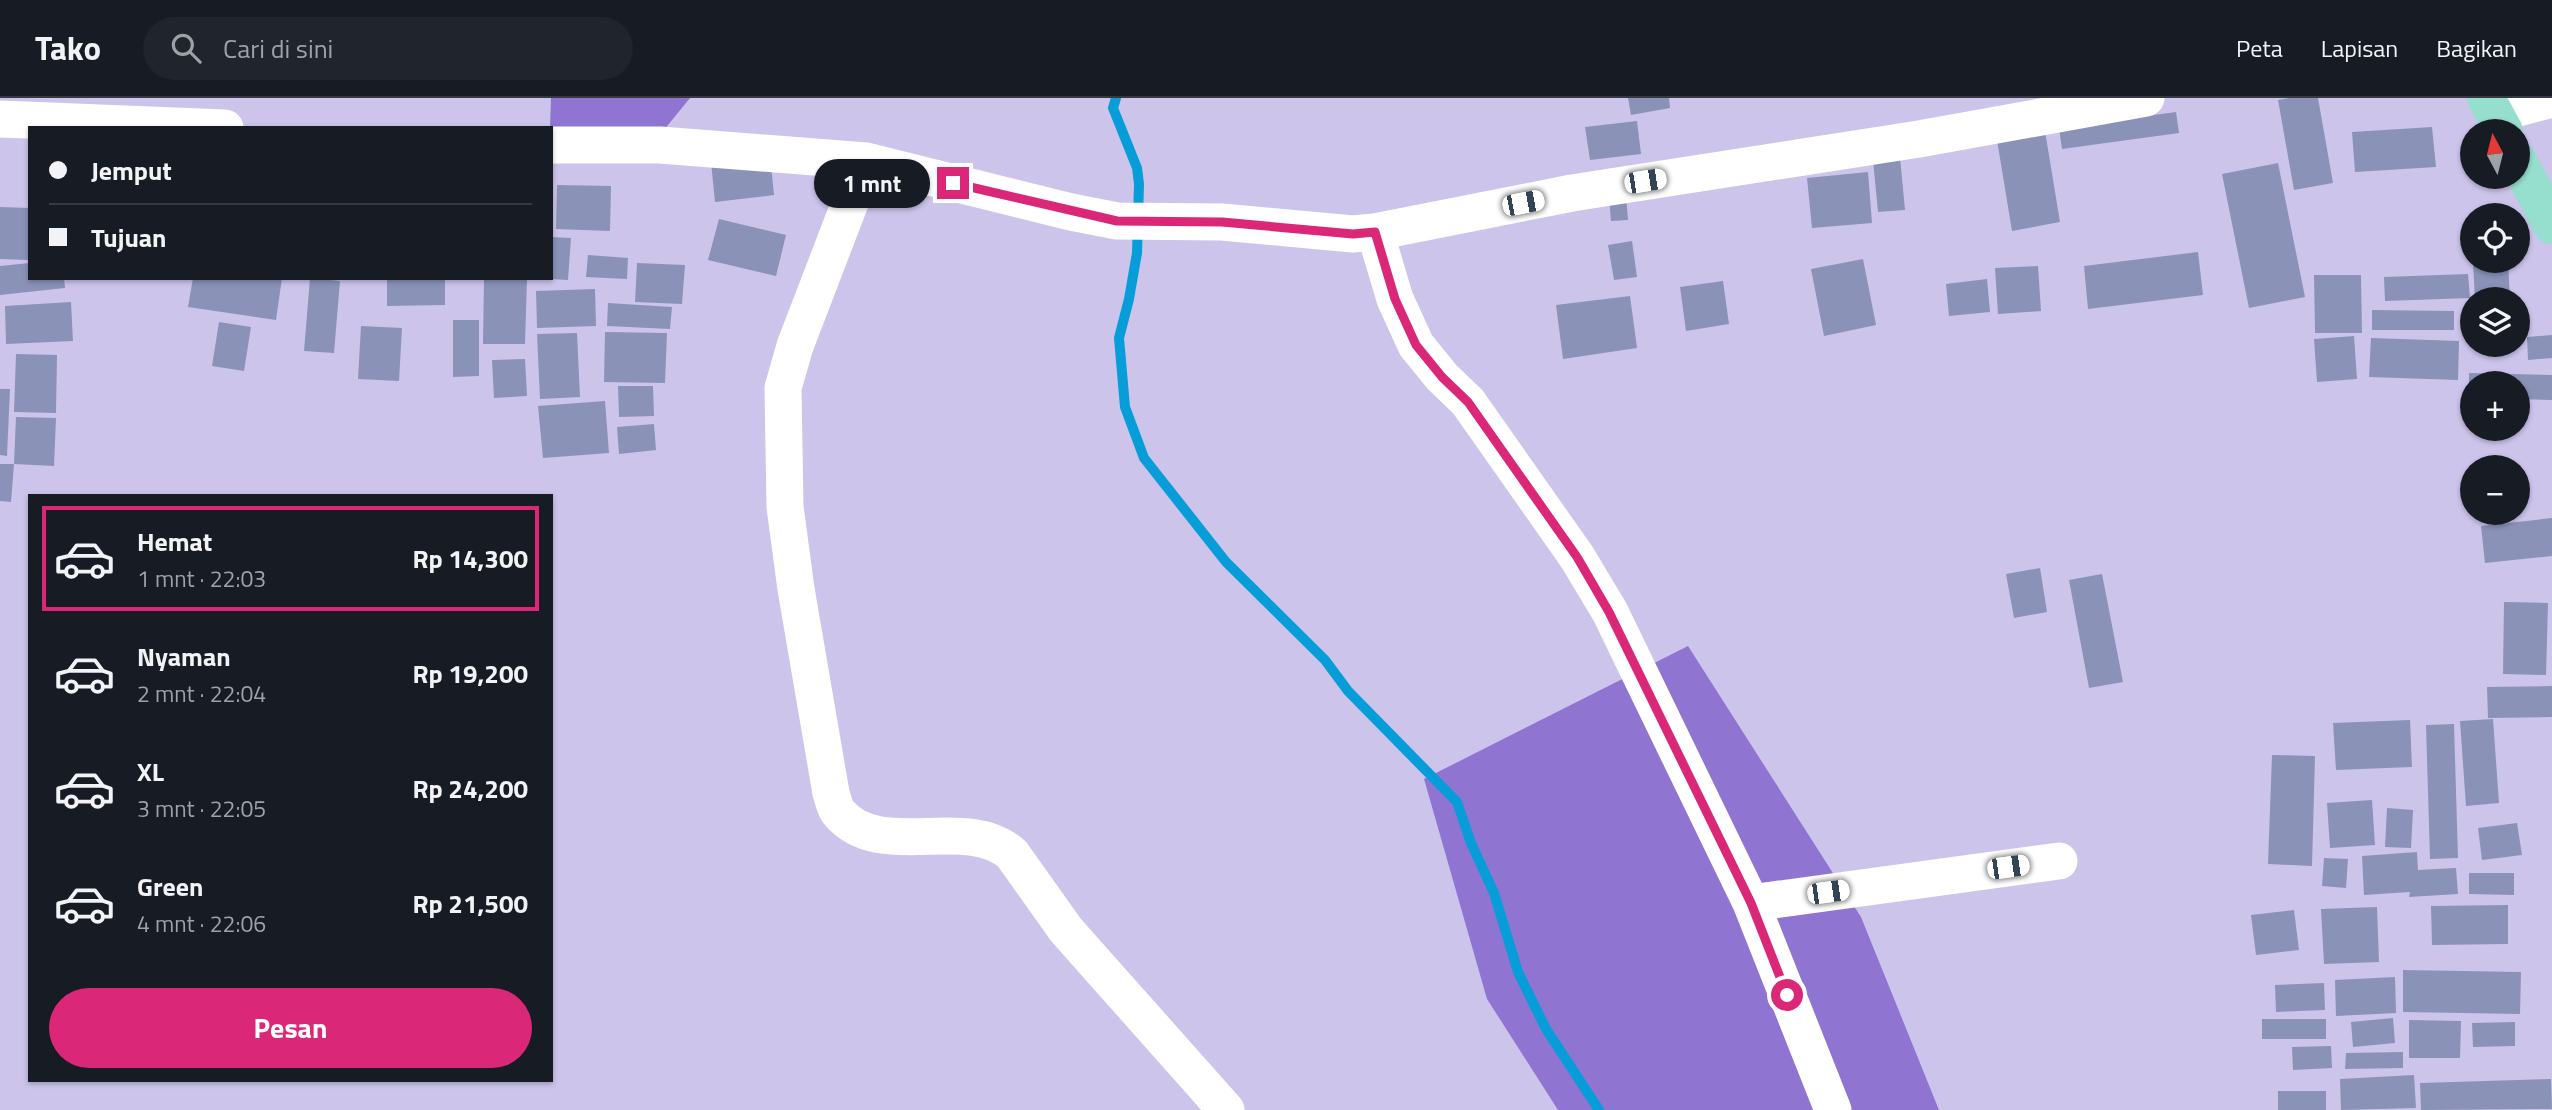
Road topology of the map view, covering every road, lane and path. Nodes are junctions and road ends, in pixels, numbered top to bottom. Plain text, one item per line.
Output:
1 (2146, 98) edge
2 (2552, 99) edge
3 (164, 111) edge
4 (2495, 114) edge
5 (0, 119) edge
6 (218, 126) edge
7 (553, 145) edge
8 (866, 161) junction
9 (2530, 184) edge
10 (2552, 225) edge
11 (1375, 232) junction
12 (2059, 860) dead end
13 (1751, 903) junction
14 (1226, 1110) edge
15 (1833, 1110) edge

1 - 11 street
2 - 4 street
3 - 5 street
3 - 6 street
7 - 8 street
8 - 11 street
8 - 14 street
9 - 10 main road
11 - 13 street
12 - 13 street
13 - 15 street

